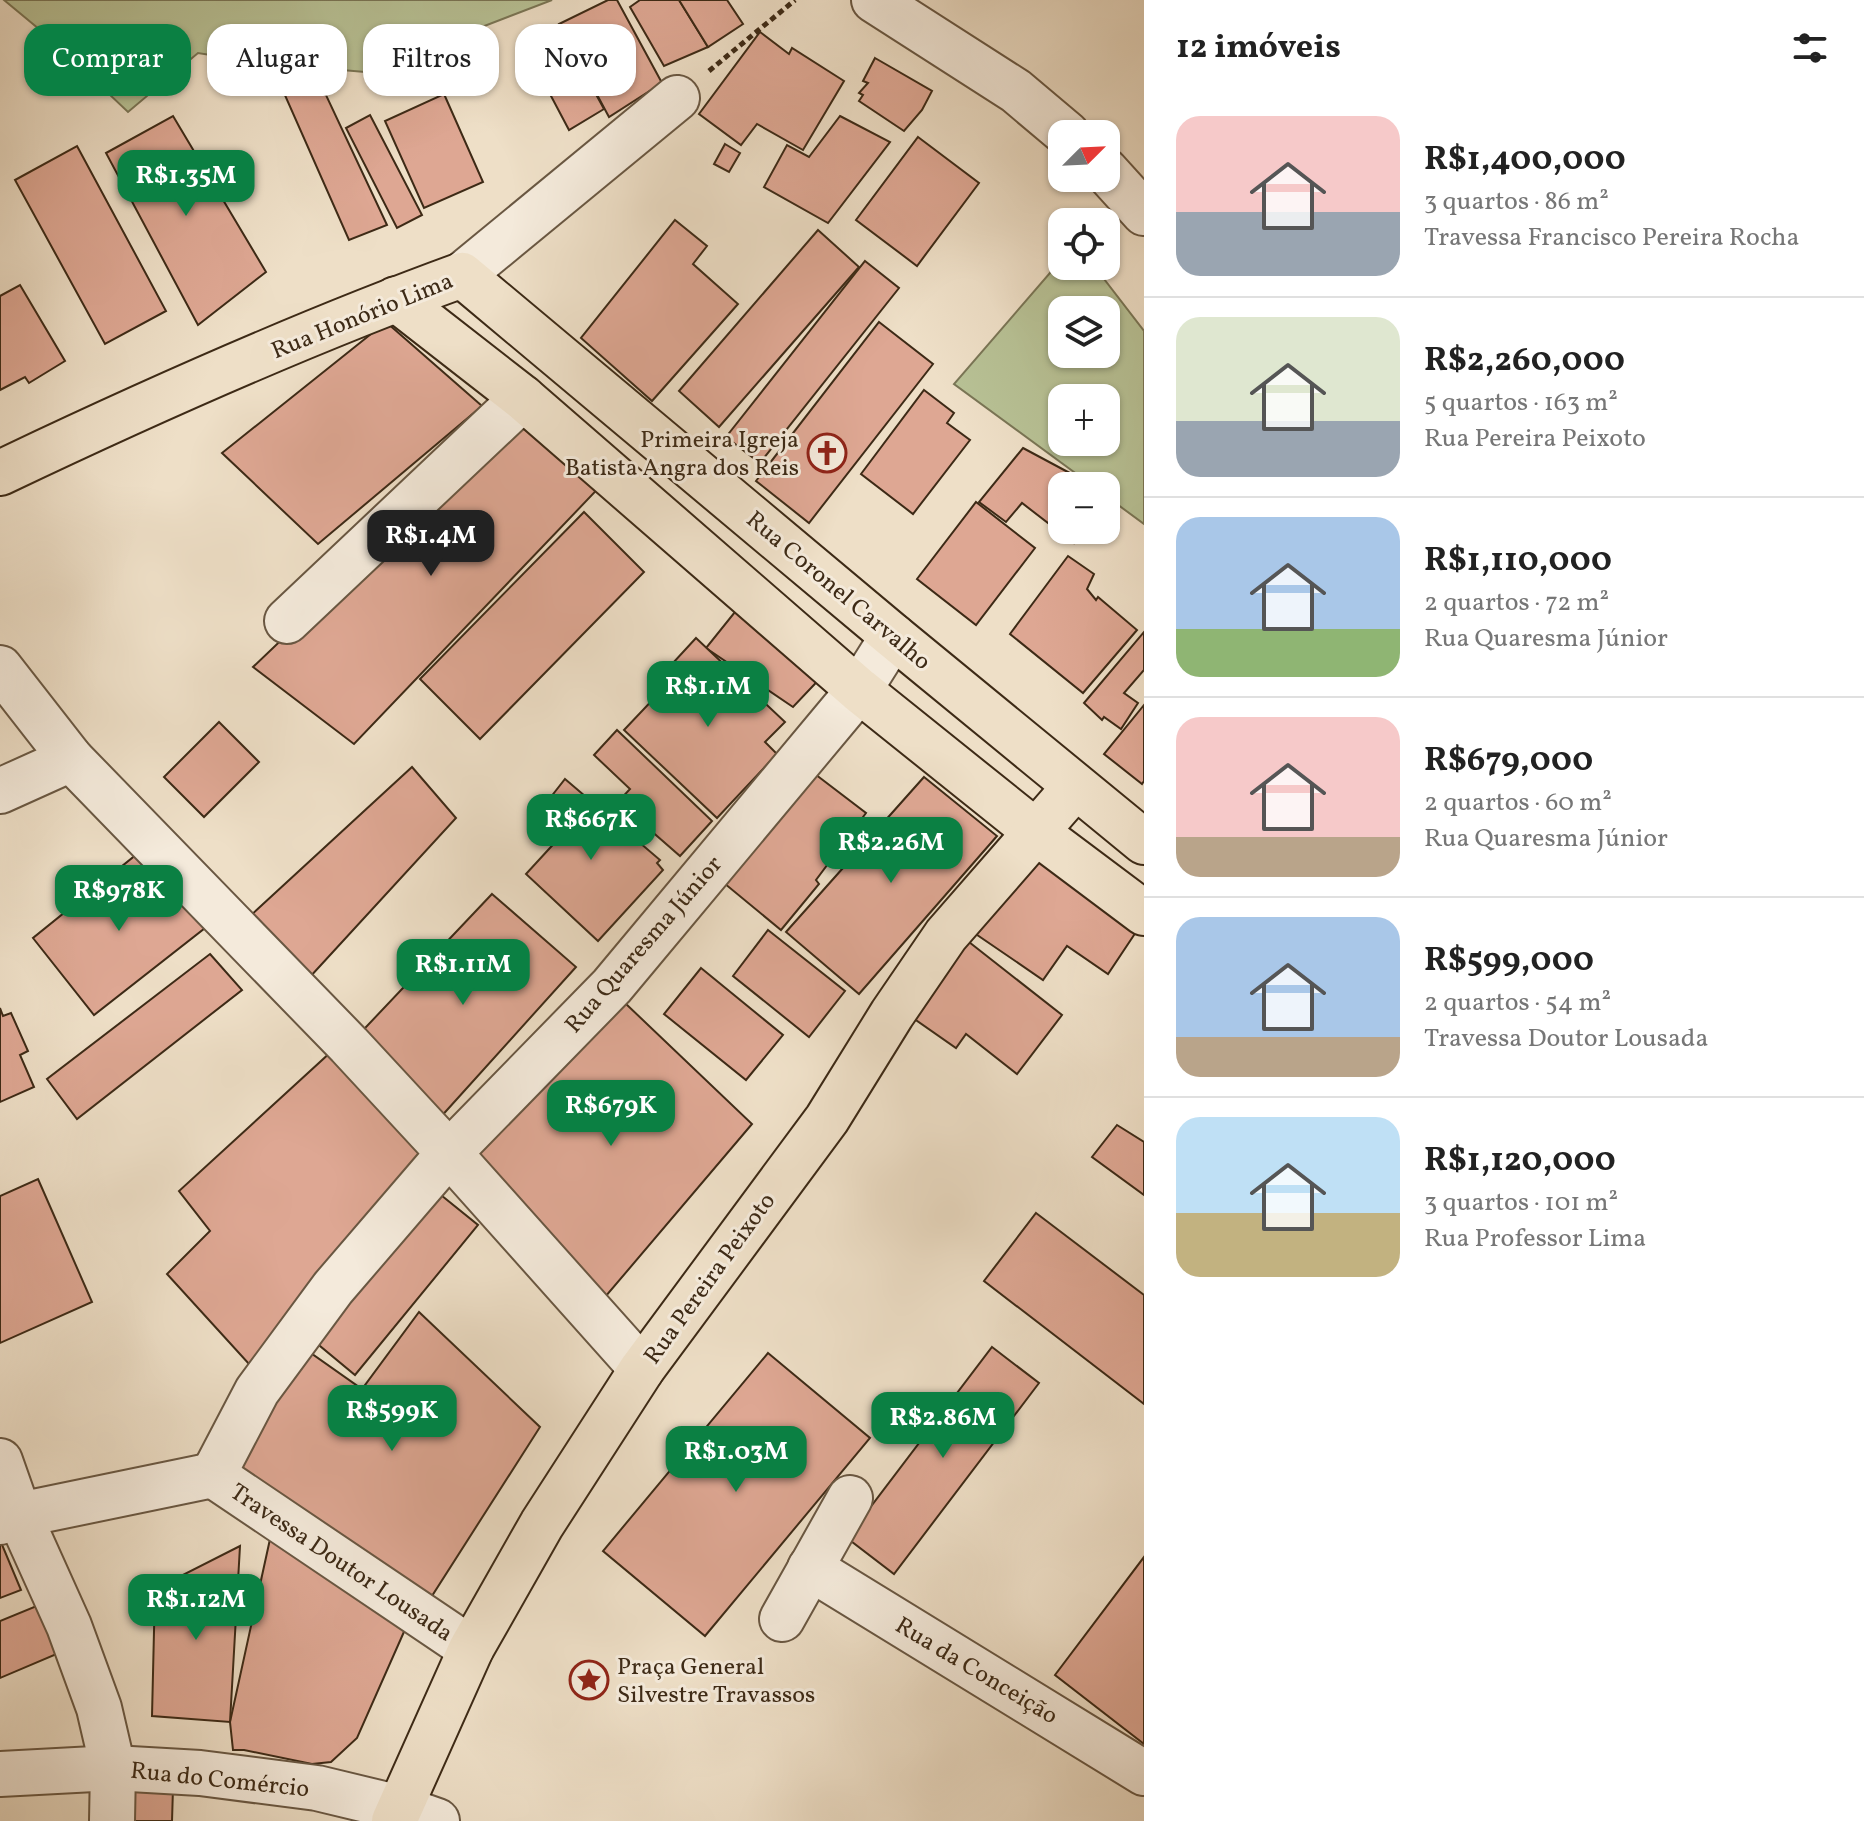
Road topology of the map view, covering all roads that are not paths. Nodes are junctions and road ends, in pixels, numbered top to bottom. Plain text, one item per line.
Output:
1 (874, 0) edge
2 (677, 98) road end
3 (1050, 120) edge
4 (1120, 186) edge
5 (1144, 213) edge
6 (462, 275) junction
7 (396, 299) junction
8 (523, 398) junction
9 (0, 473) edge
10 (287, 621) dead end
11 (893, 636) junction
12 (0, 668) edge
13 (859, 690) junction
14 (71, 759) junction
15 (1075, 787) junction
16 (0, 791) edge
17 (1036, 832) junction
18 (1144, 842) edge
19 (1144, 913) edge
20 (449, 1153) junction
21 (642, 1369) junction
22 (213, 1475) junction
23 (5, 1489) edge
24 (850, 1498) dead end
25 (810, 1568) junction
26 (782, 1619) dead end
27 (471, 1649) junction
28 (113, 1768) junction
29 (1144, 1773) edge
30 (0, 1774) edge
31 (410, 1817) edge
32 (112, 1821) edge

1 - 3 street
2 - 6 street, Rua Honório Lima
4 - 5 street
6 - 7 main road, Rua Honório Lima
6 - 11 main road, Rua Coronel Carvalho
7 - 8 main road
7 - 9 main road, Rua Honório Lima
8 - 10 street
8 - 13 main road
11 - 13 street, Rua Quaresma Júnior
11 - 15 main road, Rua Coronel Carvalho
12 - 14 street
13 - 17 main road
13 - 20 street, Rua Quaresma Júnior
14 - 16 street
14 - 20 street
15 - 17 main road, Rua Pereira Peixoto
15 - 18 main road, Rua Coronel Carvalho
17 - 19 main road
17 - 21 main road, Rua Pereira Peixoto
20 - 21 street
20 - 22 street, Rua Quaresma Júnior
21 - 27 main road, Rua Pereira Peixoto
22 - 23 street
22 - 27 street, Travessa Doutor Lousada
23 - 28 street
24 - 25 street
25 - 26 street
25 - 29 street, Rua da Conceição
27 - 31 main road, Rua Pereira Peixoto
28 - 30 street, Rua do Comércio
28 - 31 street, Rua do Comércio
28 - 32 street

